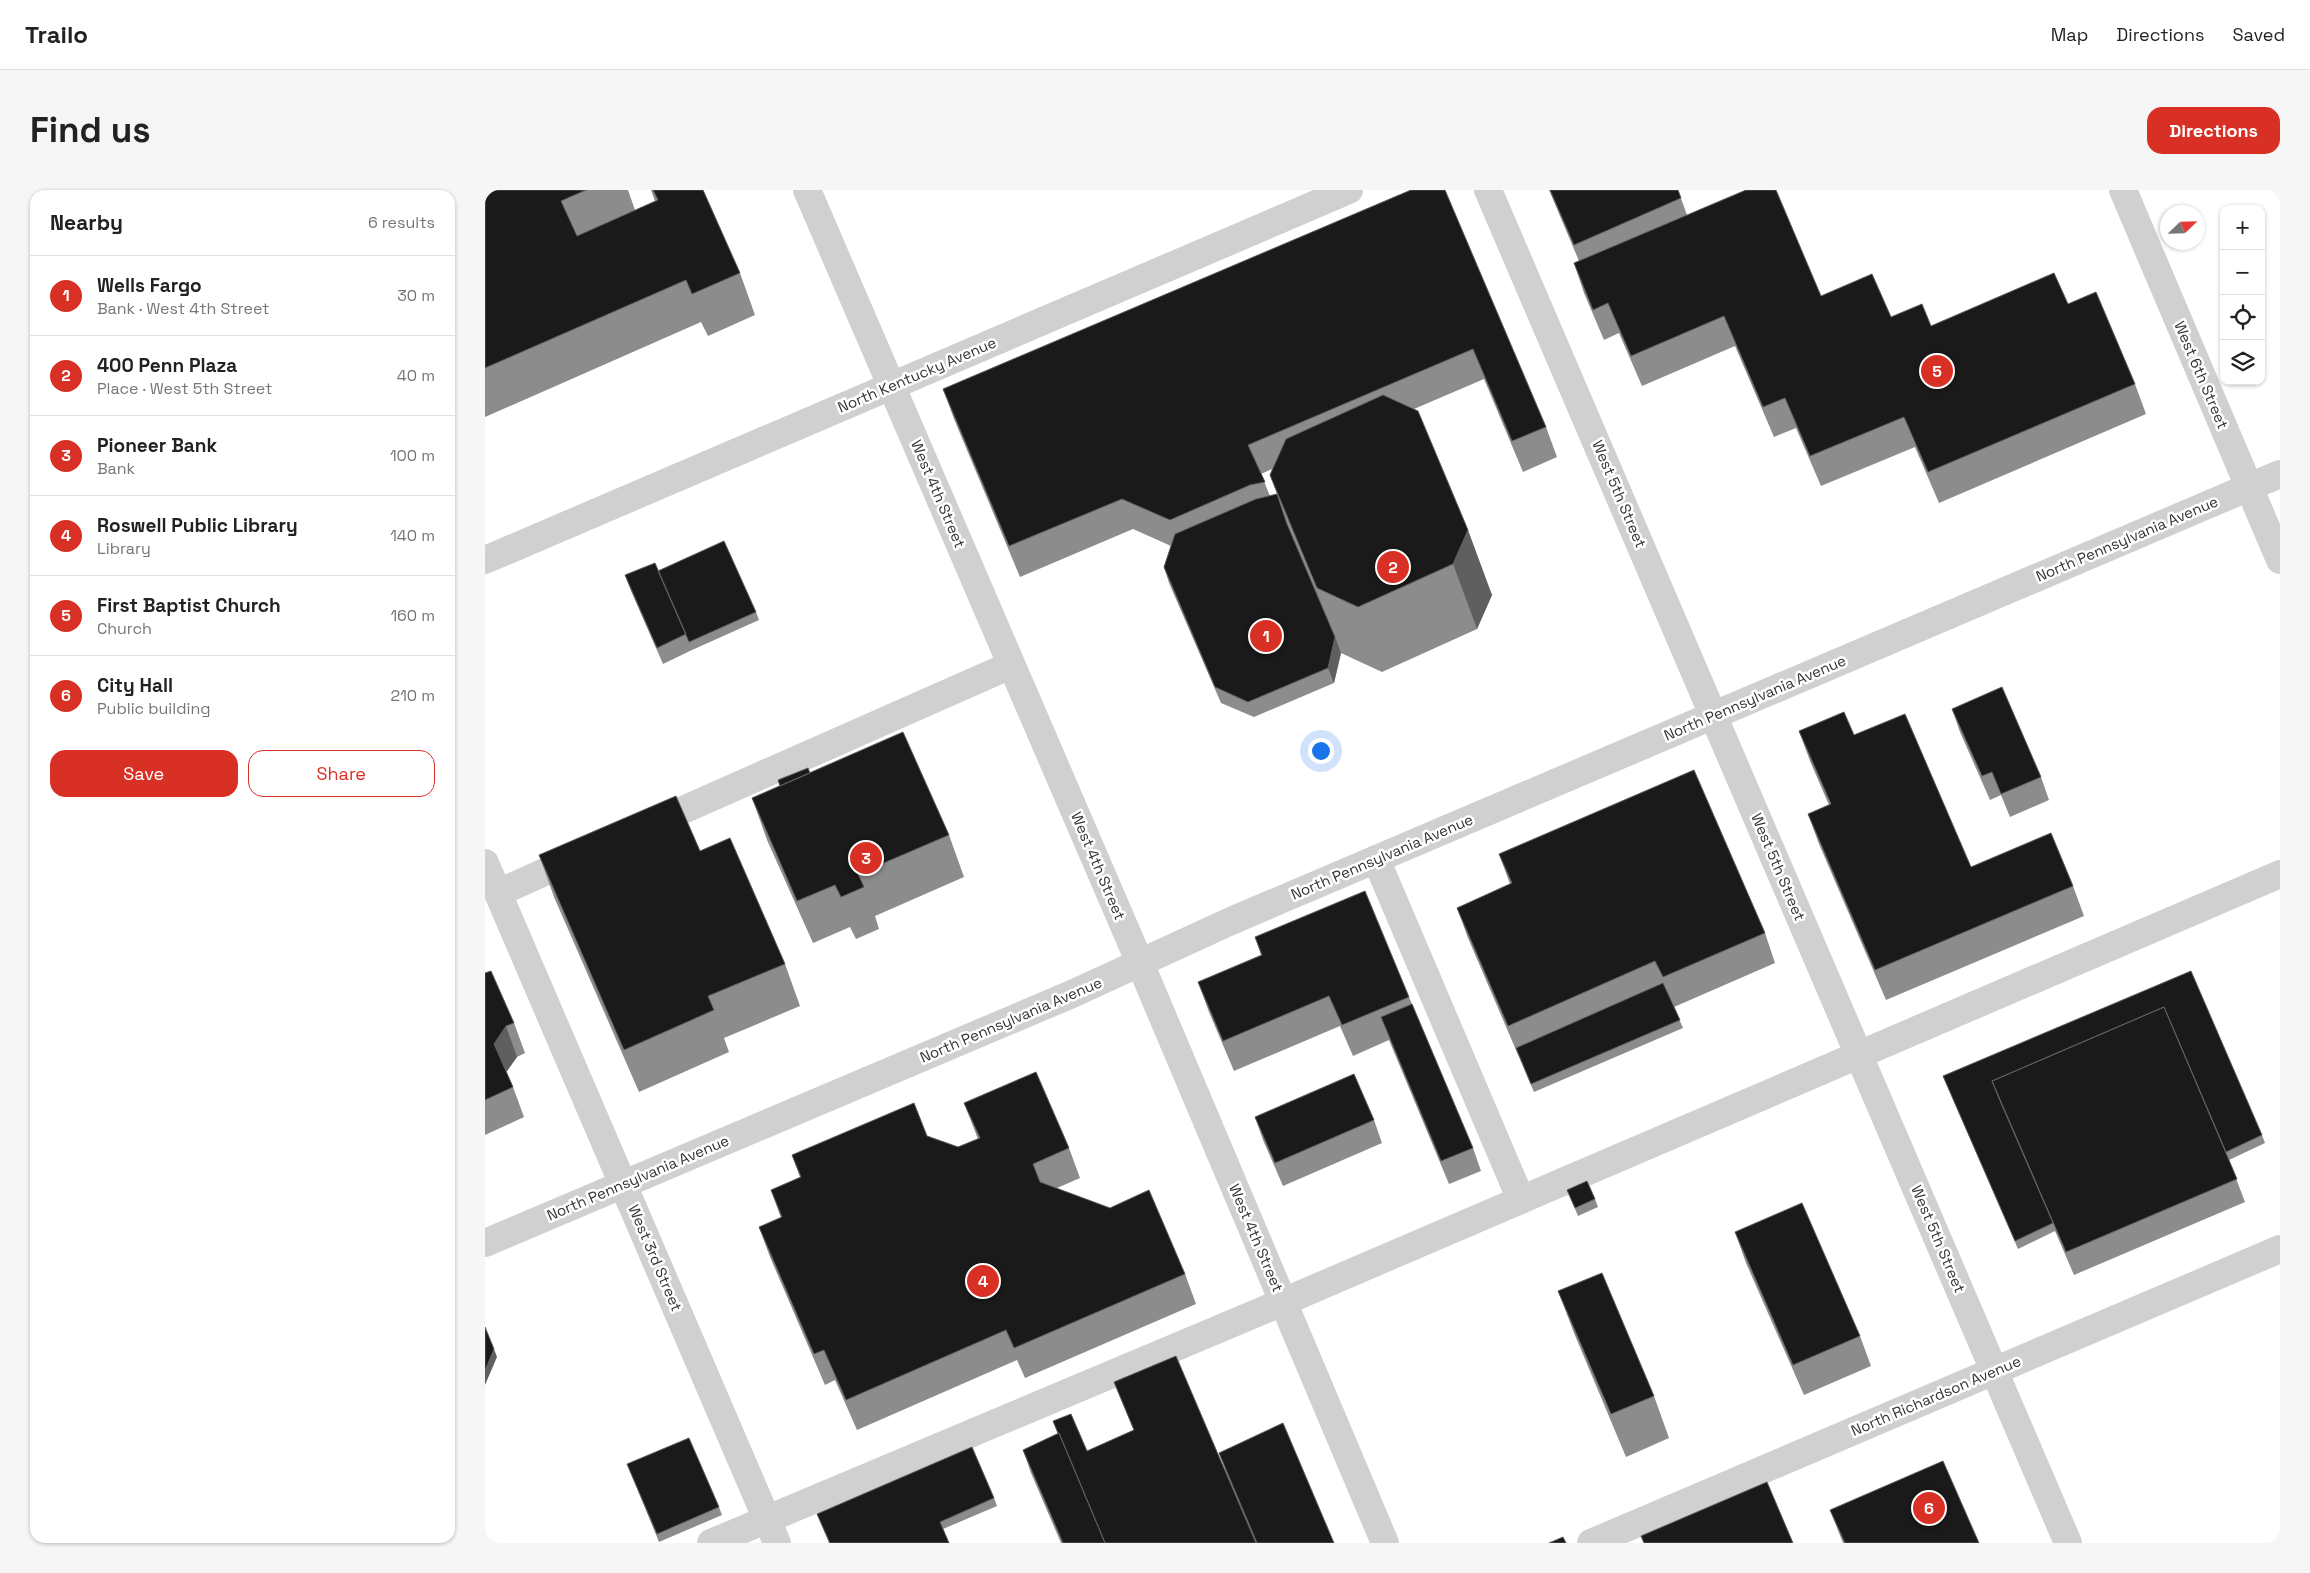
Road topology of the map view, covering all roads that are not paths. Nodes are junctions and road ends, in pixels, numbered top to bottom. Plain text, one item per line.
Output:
1 (807, 190) edge
2 (1349, 190) edge
3 (1489, 190) edge
4 (2132, 193) edge
5 (891, 386) junction
6 (2280, 474) edge
7 (2249, 487) junction
8 (485, 560) edge
9 (2280, 560) edge
10 (1011, 665) junction
11 (1714, 716) junction
12 (1376, 859) junction
13 (485, 863) edge
14 (2280, 874) edge
15 (498, 892) junction
16 (1140, 963) junction
17 (1859, 1056) junction
18 (623, 1185) junction
19 (1521, 1200) junction
20 (485, 1243) edge
21 (2280, 1249) edge
22 (1283, 1302) junction
23 (1994, 1371) junction
24 (772, 1531) edge
25 (711, 1543) edge
26 (1385, 1543) edge
27 (1591, 1543) edge
28 (2069, 1543) edge

1 - 5 street, West 4th Street
2 - 5 street, North Kentucky Avenue
3 - 11 street, West 5th Street
4 - 7 street, West 6th Street
5 - 8 street, North Kentucky Avenue
5 - 10 street, West 4th Street
6 - 7 street, North Pennsylvania Avenue
7 - 9 street, West 6th Street
7 - 11 street, North Pennsylvania Avenue
10 - 15 street
10 - 16 street, West 4th Street
11 - 12 street, North Pennsylvania Avenue
11 - 17 street, West 5th Street
12 - 16 street, North Pennsylvania Avenue
12 - 19 street
13 - 15 street, West 3rd Street
14 - 17 street
15 - 18 street, West 3rd Street
16 - 18 street, North Pennsylvania Avenue
16 - 22 street, West 4th Street
17 - 19 street
17 - 23 street, West 5th Street
18 - 20 street, North Pennsylvania Avenue
18 - 24 street, West 3rd Street
19 - 22 street
21 - 23 street, North Richardson Avenue
22 - 24 street
22 - 26 street, West 4th Street
23 - 27 street, North Richardson Avenue
23 - 28 street, West 5th Street
24 - 25 street

